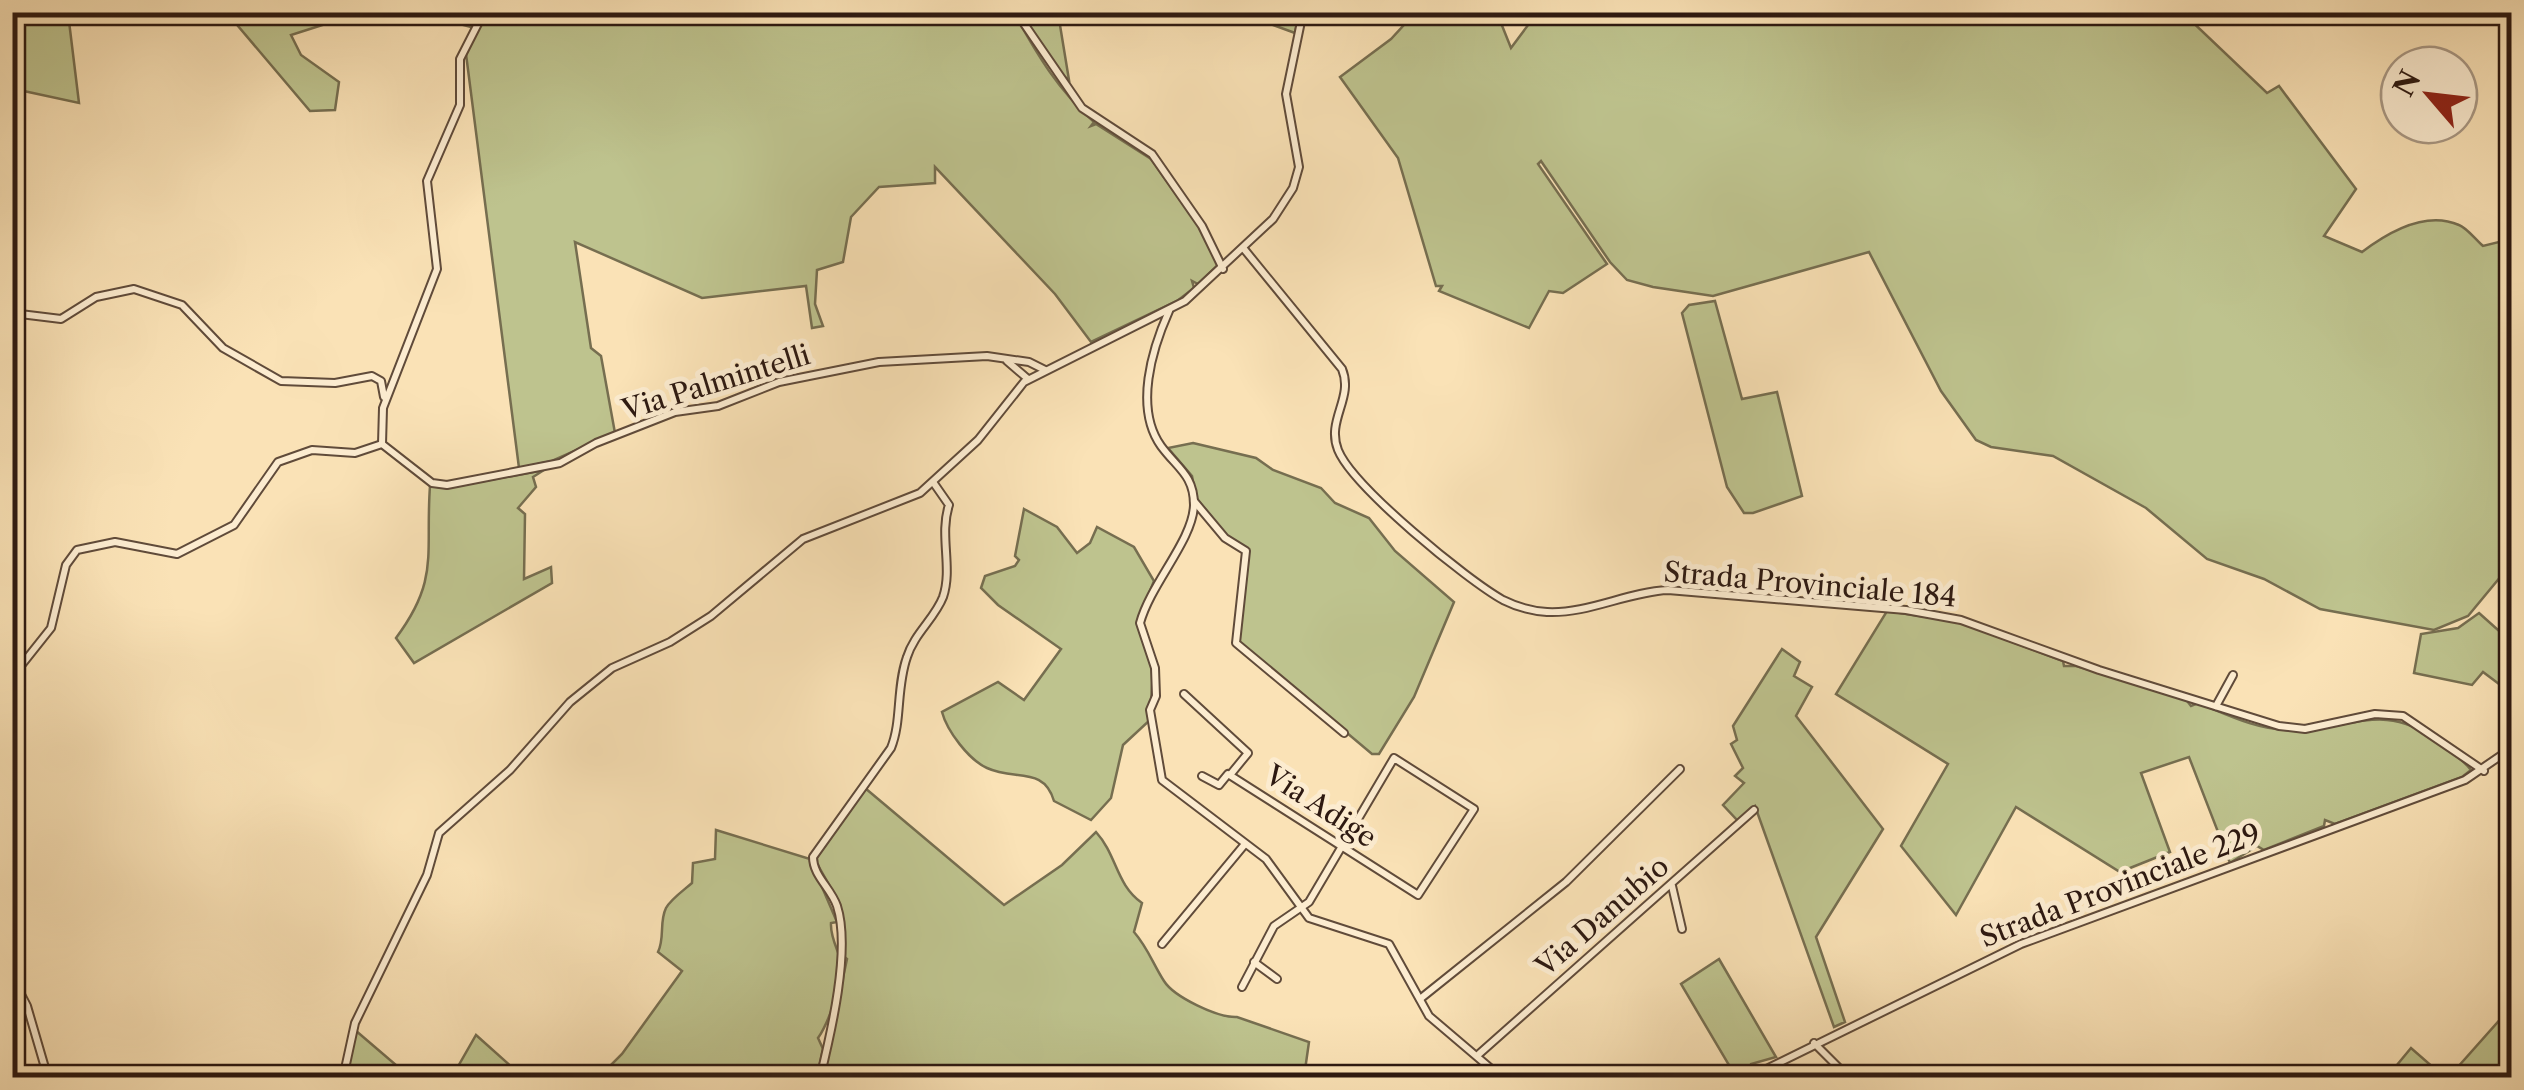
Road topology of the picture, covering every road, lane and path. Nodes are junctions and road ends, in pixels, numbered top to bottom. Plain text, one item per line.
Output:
1 (484, 12) edge
2 (1016, 12) edge
3 (1302, 12) edge
4 (1244, 249) junction
5 (1222, 269) junction
6 (1170, 310) junction
7 (12, 313) edge
8 (1001, 358) junction
9 (1045, 370) junction
10 (1028, 379) junction
11 (383, 408) junction
12 (382, 444) junction
13 (933, 482) junction
14 (1194, 502) junction
15 (13, 673) edge
16 (2233, 675) dead end
17 (1184, 694) dead end
18 (2216, 706) junction
19 (1344, 733) dead end
20 (2512, 748) edge
21 (1680, 769) dead end
22 (2484, 771) junction
23 (1202, 776) dead end
24 (1230, 776) junction
25 (12, 797) edge
26 (1754, 810) dead end
27 (12, 818) edge
28 (1245, 844) junction
29 (1342, 846) junction
30 (1672, 885) junction
31 (1302, 910) junction
32 (1682, 928) dead end
33 (1162, 944) dead end
34 (1254, 962) junction
35 (12, 977) edge
36 (1276, 979) dead end
37 (1242, 987) dead end
38 (1420, 999) junction
39 (1814, 1044) junction
40 (1478, 1054) junction
41 (48, 1078) edge
42 (342, 1078) edge
43 (820, 1078) edge
44 (1502, 1078) edge
45 (1748, 1078) edge
46 (1850, 1078) edge

1 - 11 street
2 - 5 street
3 - 4 street
4 - 5 street
4 - 18 street, Strada Provinciale 184
5 - 6 street
6 - 9 street
6 - 14 street
7 - 11 street
8 - 9 street, Via Palmintelli
8 - 10 street
8 - 12 street, Via Palmintelli
9 - 10 street
10 - 13 street
11 - 12 street
12 - 15 street
13 - 42 street
13 - 43 street
14 - 19 street
14 - 28 street
16 - 18 street
17 - 24 street
18 - 22 street, Strada Provinciale 184
20 - 22 street, Strada Provinciale 229
21 - 38 street
22 - 39 street, Strada Provinciale 229
23 - 24 street, Via Adige
24 - 29 street, Via Adige
25 - 27 street
26 - 30 street, Via Danubio
28 - 31 street
28 - 33 street
29 - 29 street, Via Adige
29 - 31 street
30 - 32 street
30 - 40 street, Via Danubio
31 - 34 street
31 - 38 street
34 - 36 street
34 - 37 street
35 - 41 street
38 - 40 street
39 - 45 street, Strada Provinciale 229
39 - 46 street
40 - 44 street

